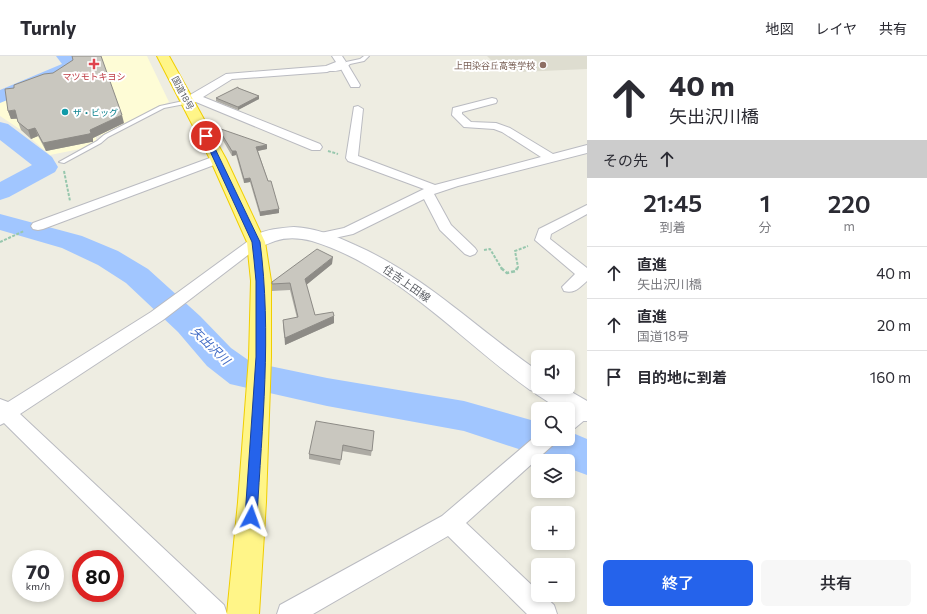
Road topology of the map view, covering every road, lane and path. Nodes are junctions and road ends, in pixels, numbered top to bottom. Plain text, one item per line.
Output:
1 (163, 56) edge
2 (337, 56) edge
3 (367, 56) edge
4 (313, 57) dead end
5 (345, 67) junction
6 (325, 69) junction
7 (355, 84) dead end
8 (191, 100) junction
9 (492, 101) dead end
10 (358, 109) dead end
11 (316, 147) joint
12 (587, 149) edge
13 (352, 158) junction
14 (218, 159) junction
15 (552, 159) junction
16 (62, 162) joint
17 (431, 191) junction
18 (587, 209) edge
19 (73, 214) junction
20 (38, 226) dead end
21 (11, 237) dead end
22 (321, 238) junction
23 (542, 240) junction
24 (0, 242) edge
25 (256, 242) junction
26 (470, 251) joint
27 (570, 287) dead end
28 (531, 378) edge
29 (553, 394) edge
30 (2, 412) edge
31 (579, 415) edge
32 (538, 446) edge
33 (450, 523) junction
34 (215, 614) edge
35 (243, 614) edge
36 (289, 614) edge
37 (545, 614) edge

1 - 8 highway, 国道18号
2 - 6 street
3 - 5 lane
4 - 6 street
5 - 6 lane
5 - 7 street
6 - 8 street
8 - 11 street
8 - 14 highway, 国道18号
8 - 16 lane
9 - 15 street
10 - 13 street
11 - 13 path
12 - 15 street
13 - 17 street
14 - 19 street
14 - 25 highway, 国道18号
15 - 17 street
16 - 19 path
17 - 22 street
17 - 26 street
18 - 23 street
19 - 20 street
21 - 24 path
22 - 25 main road, 住吉上田線
22 - 28 main road, 住吉上田線
23 - 26 path
23 - 27 street
25 - 30 street
25 - 35 highway, 国道18号
29 - 31 main road
30 - 34 street
32 - 33 street
33 - 36 street
33 - 37 street

